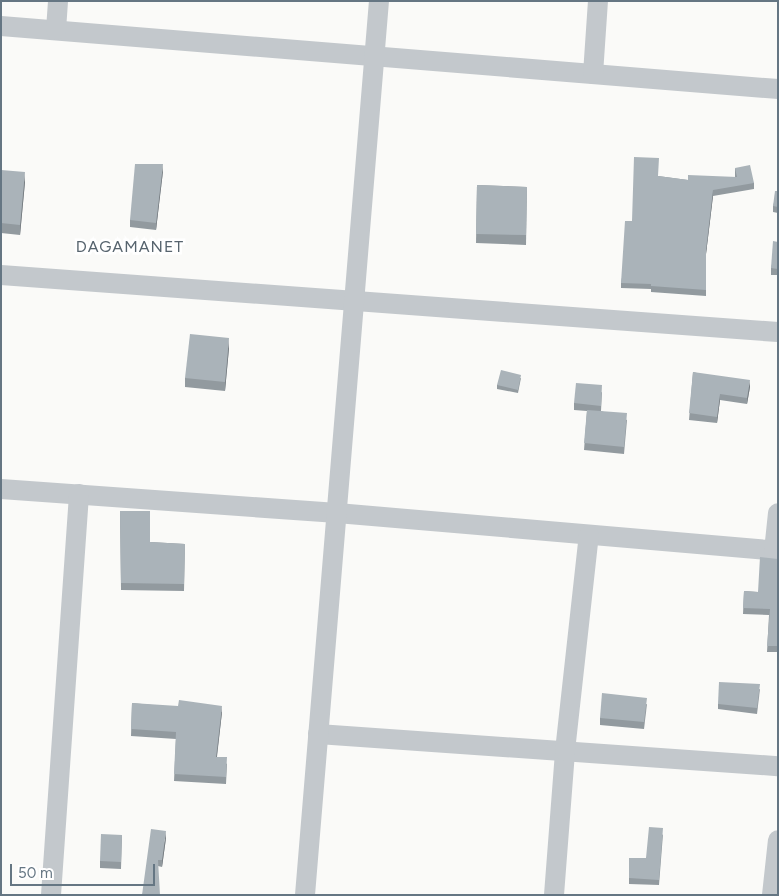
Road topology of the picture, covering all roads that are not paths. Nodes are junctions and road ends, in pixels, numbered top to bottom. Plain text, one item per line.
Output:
1 (58, 1) edge
2 (378, 1) edge
3 (598, 1) edge
4 (1, 26) edge
5 (56, 30) junction
6 (376, 57) junction
7 (593, 74) junction
8 (778, 89) edge
9 (1, 275) edge
10 (355, 299) junction
11 (778, 332) edge
12 (1, 489) edge
13 (79, 494) junction
14 (337, 513) junction
15 (778, 513) edge
16 (589, 535) junction
17 (776, 551) edge
18 (318, 734) junction
19 (565, 751) junction
20 (778, 766) edge
21 (778, 840) edge
22 (51, 895) edge
23 (305, 895) edge
24 (554, 895) edge
25 (772, 895) edge

1 - 5 street
2 - 6 street
3 - 7 street
4 - 5 street
5 - 6 street
6 - 7 street
6 - 10 street
7 - 8 street
9 - 10 street
10 - 11 street
10 - 14 street
12 - 13 street
13 - 14 street
13 - 22 street
14 - 16 street
14 - 18 street
15 - 17 street
16 - 17 street
16 - 19 street
18 - 19 street
18 - 23 street
19 - 20 street
19 - 24 street
21 - 25 street

